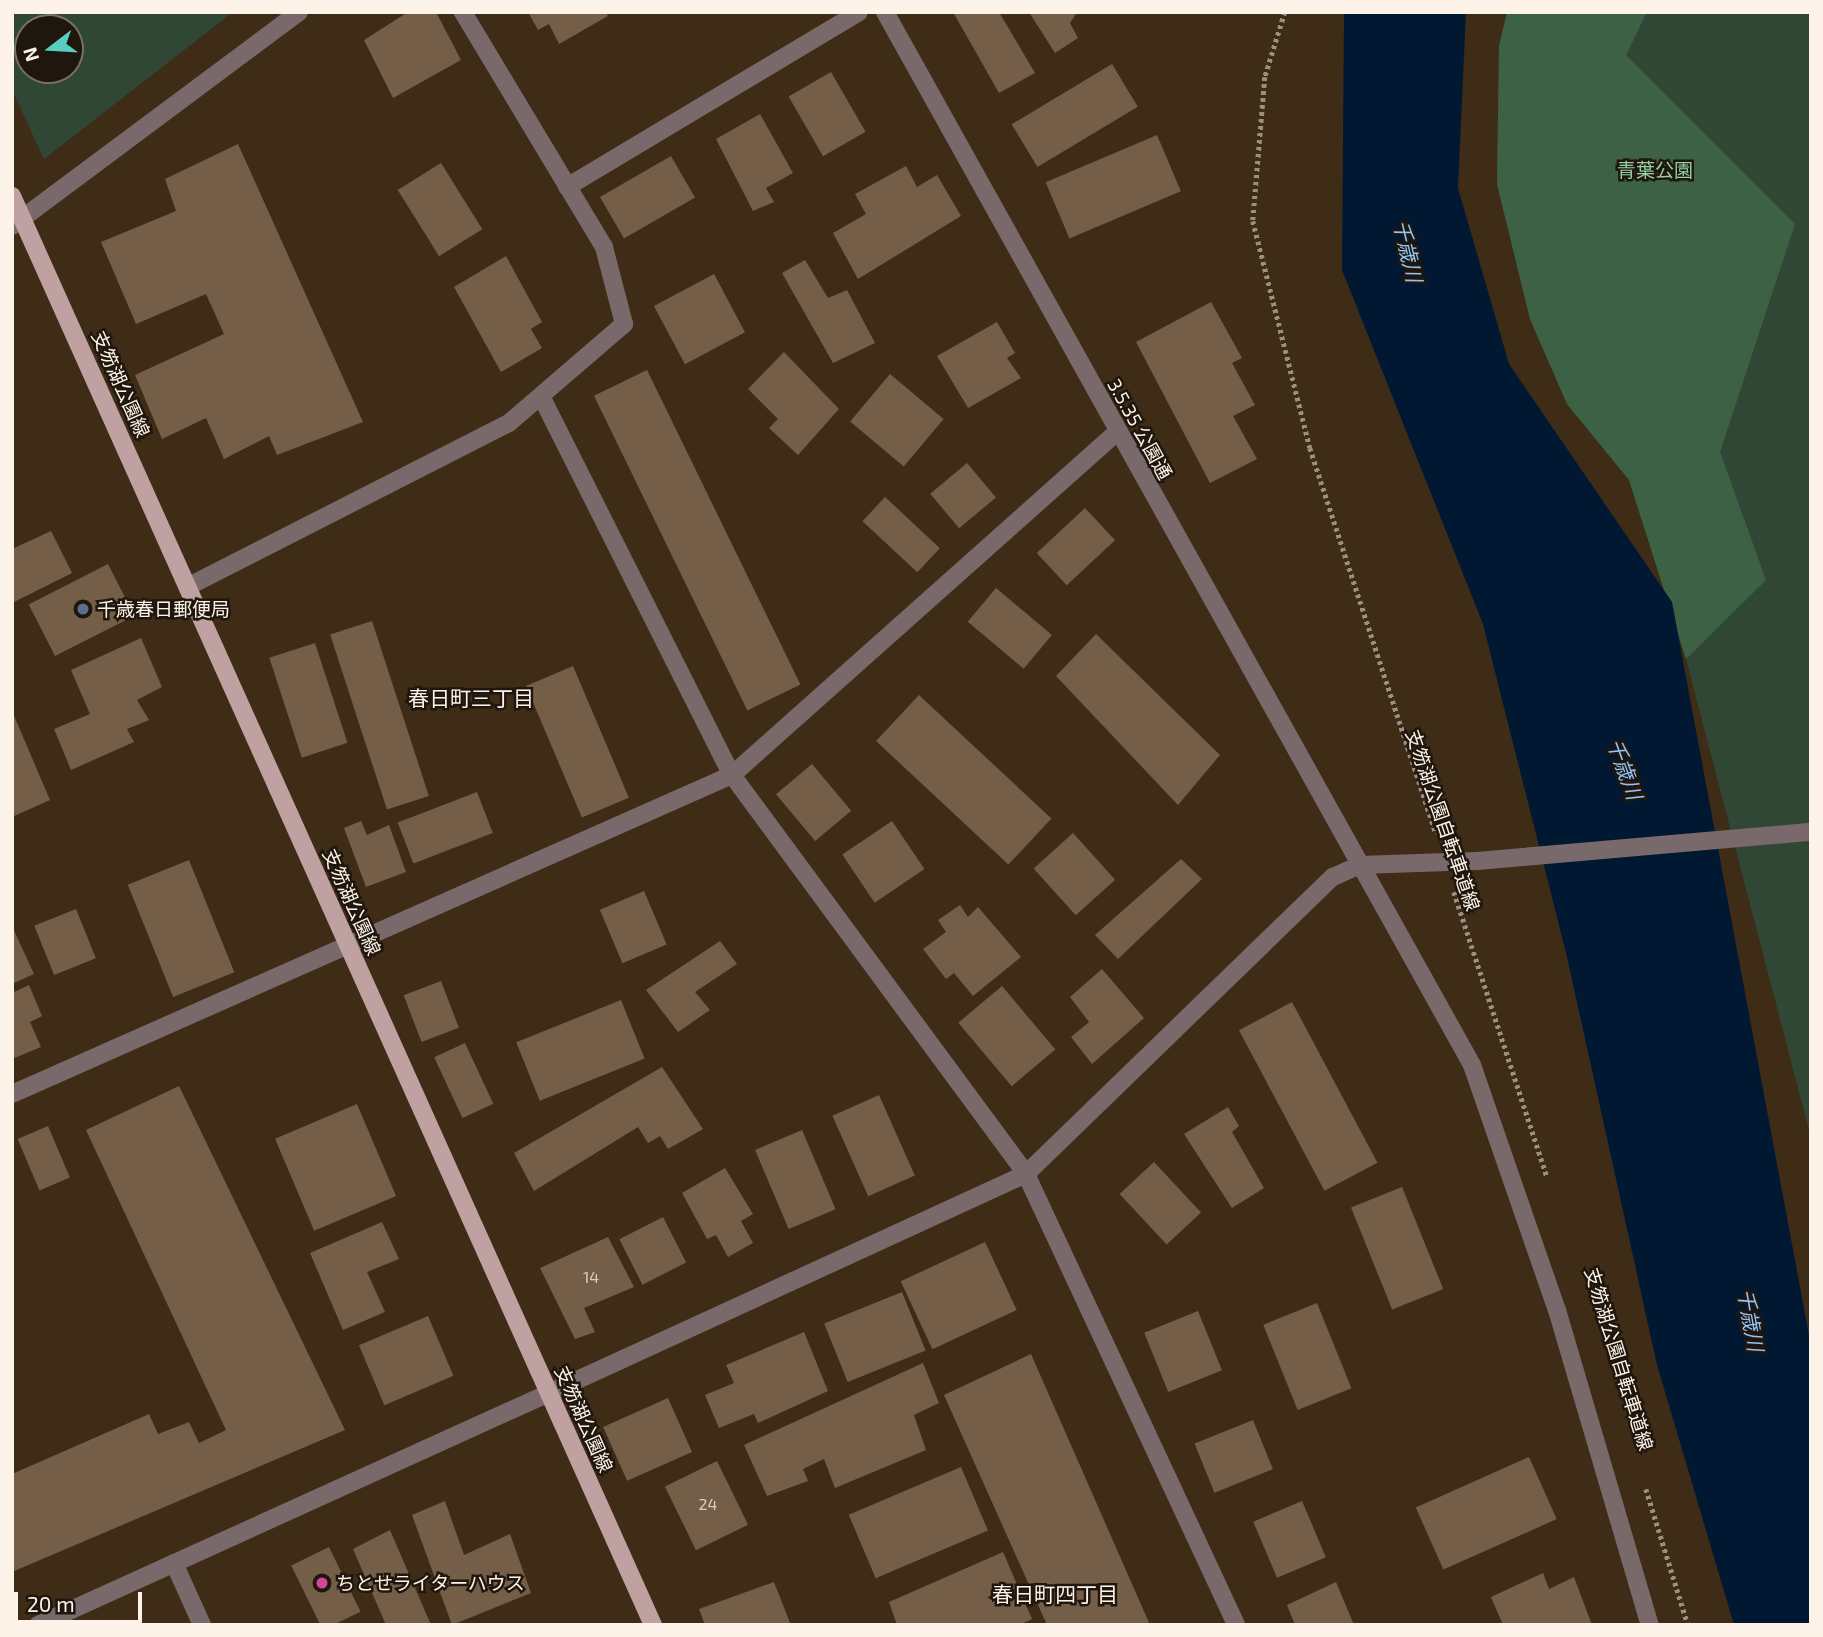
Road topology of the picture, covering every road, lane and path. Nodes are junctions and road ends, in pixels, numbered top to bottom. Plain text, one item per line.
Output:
1 (299, 12) edge
2 (463, 12) edge
3 (859, 12) edge
4 (886, 12) edge
5 (1285, 12) edge
6 (568, 187) junction
7 (12, 196) edge
8 (18, 223) edge
9 (541, 396) junction
10 (1117, 432) junction
11 (189, 586) junction
12 (732, 775) junction
13 (1811, 832) edge
14 (1445, 863) junction
15 (1360, 865) junction
16 (350, 947) junction
17 (12, 1094) edge
18 (1026, 1174) junction
19 (1551, 1189) dead end
20 (549, 1393) junction
21 (1643, 1479) dead end
22 (174, 1563) junction
23 (38, 1625) edge
24 (202, 1625) edge
25 (653, 1625) edge
26 (1236, 1625) edge
27 (1650, 1625) edge
28 (1688, 1625) edge

1 - 8 street
2 - 6 street
3 - 6 street
4 - 10 street, 3.5.35 公園通
5 - 14 path, 支笏湖公園自転車道線
6 - 9 street
7 - 8 main road, 支笏湖公園線
8 - 11 main road, 支笏湖公園線
9 - 11 street
9 - 12 street
10 - 12 street
10 - 15 street, 3.5.35 公園通
11 - 16 main road, 支笏湖公園線
12 - 16 street
12 - 18 street
13 - 14 street
14 - 15 street
14 - 19 path, 支笏湖公園自転車道線
15 - 18 street
15 - 27 street, 3.5.35 公園通
16 - 17 street
16 - 20 main road, 支笏湖公園線
18 - 20 street
18 - 26 street
20 - 22 street
20 - 25 main road, 支笏湖公園線
21 - 28 path, 支笏湖公園自転車道線
22 - 23 street
22 - 24 street

